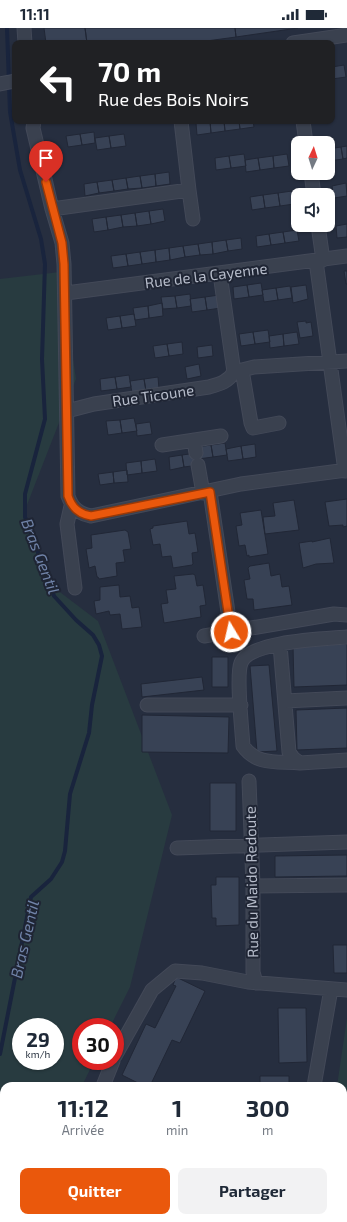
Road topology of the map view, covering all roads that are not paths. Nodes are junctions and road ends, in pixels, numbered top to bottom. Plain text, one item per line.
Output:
1 (24, 28) edge
2 (347, 36) edge
3 (25, 40) edge
4 (316, 40) edge
5 (12, 82) edge
6 (0, 84) edge
7 (34, 124) edge
8 (181, 124) edge
9 (303, 124) edge
10 (305, 136) edge
11 (189, 190) junction
12 (52, 209) junction
13 (193, 219) dead end
14 (318, 232) edge
15 (347, 256) edge
16 (320, 260) junction
17 (220, 274) junction
18 (66, 293) junction
19 (347, 361) edge
20 (329, 362) junction
21 (238, 371) junction
22 (67, 411) junction
23 (279, 423) dead end
24 (221, 436) dead end
25 (194, 440) junction
26 (162, 445) dead end
27 (346, 470) edge
28 (206, 492) junction
29 (75, 509) junction
30 (76, 588) dead end
31 (347, 615) edge
32 (231, 632) junction
33 (204, 636) dead end
34 (347, 637) edge
35 (280, 645) junction
36 (347, 698) edge
37 (285, 701) junction
38 (241, 704) junction
39 (147, 705) dead end
40 (347, 760) edge
41 (300, 763) junction
42 (249, 781) dead end
43 (347, 842) edge
44 (250, 845) junction
45 (177, 848) dead end
46 (347, 885) edge
47 (253, 886) junction
48 (256, 983) junction
49 (330, 989) junction
50 (347, 990) edge
51 (124, 1040) edge
52 (109, 1070) edge
53 (105, 1082) edge
54 (315, 1082) edge

1 - 3 street
2 - 4 street
5 - 6 street
7 - 12 street
8 - 11 street
9 - 10 street
11 - 12 street
11 - 13 street
12 - 18 street
14 - 16 street
15 - 16 street, Rue de la Cayenne
16 - 17 street, Rue de la Cayenne
16 - 20 street
17 - 18 street, Rue de la Cayenne
17 - 21 street
18 - 22 street
19 - 20 street
20 - 21 street
20 - 27 street
21 - 22 street, Rue Ticoune
21 - 23 street
22 - 29 street
24 - 25 street
25 - 26 street
25 - 28 street
27 - 28 street
28 - 29 street
28 - 32 street
29 - 30 street
31 - 32 street
32 - 33 street
34 - 35 street
35 - 37 street
35 - 38 street
36 - 37 street
37 - 41 street
38 - 39 street
38 - 41 street
40 - 41 street
42 - 44 street, Rue du Maido Redoute
43 - 44 street
44 - 45 street
44 - 47 street, Rue du Maido Redoute
46 - 47 street
47 - 48 street, Rue du Maido Redoute
48 - 49 street
48 - 51 street
49 - 50 street
49 - 54 street
52 - 53 street

